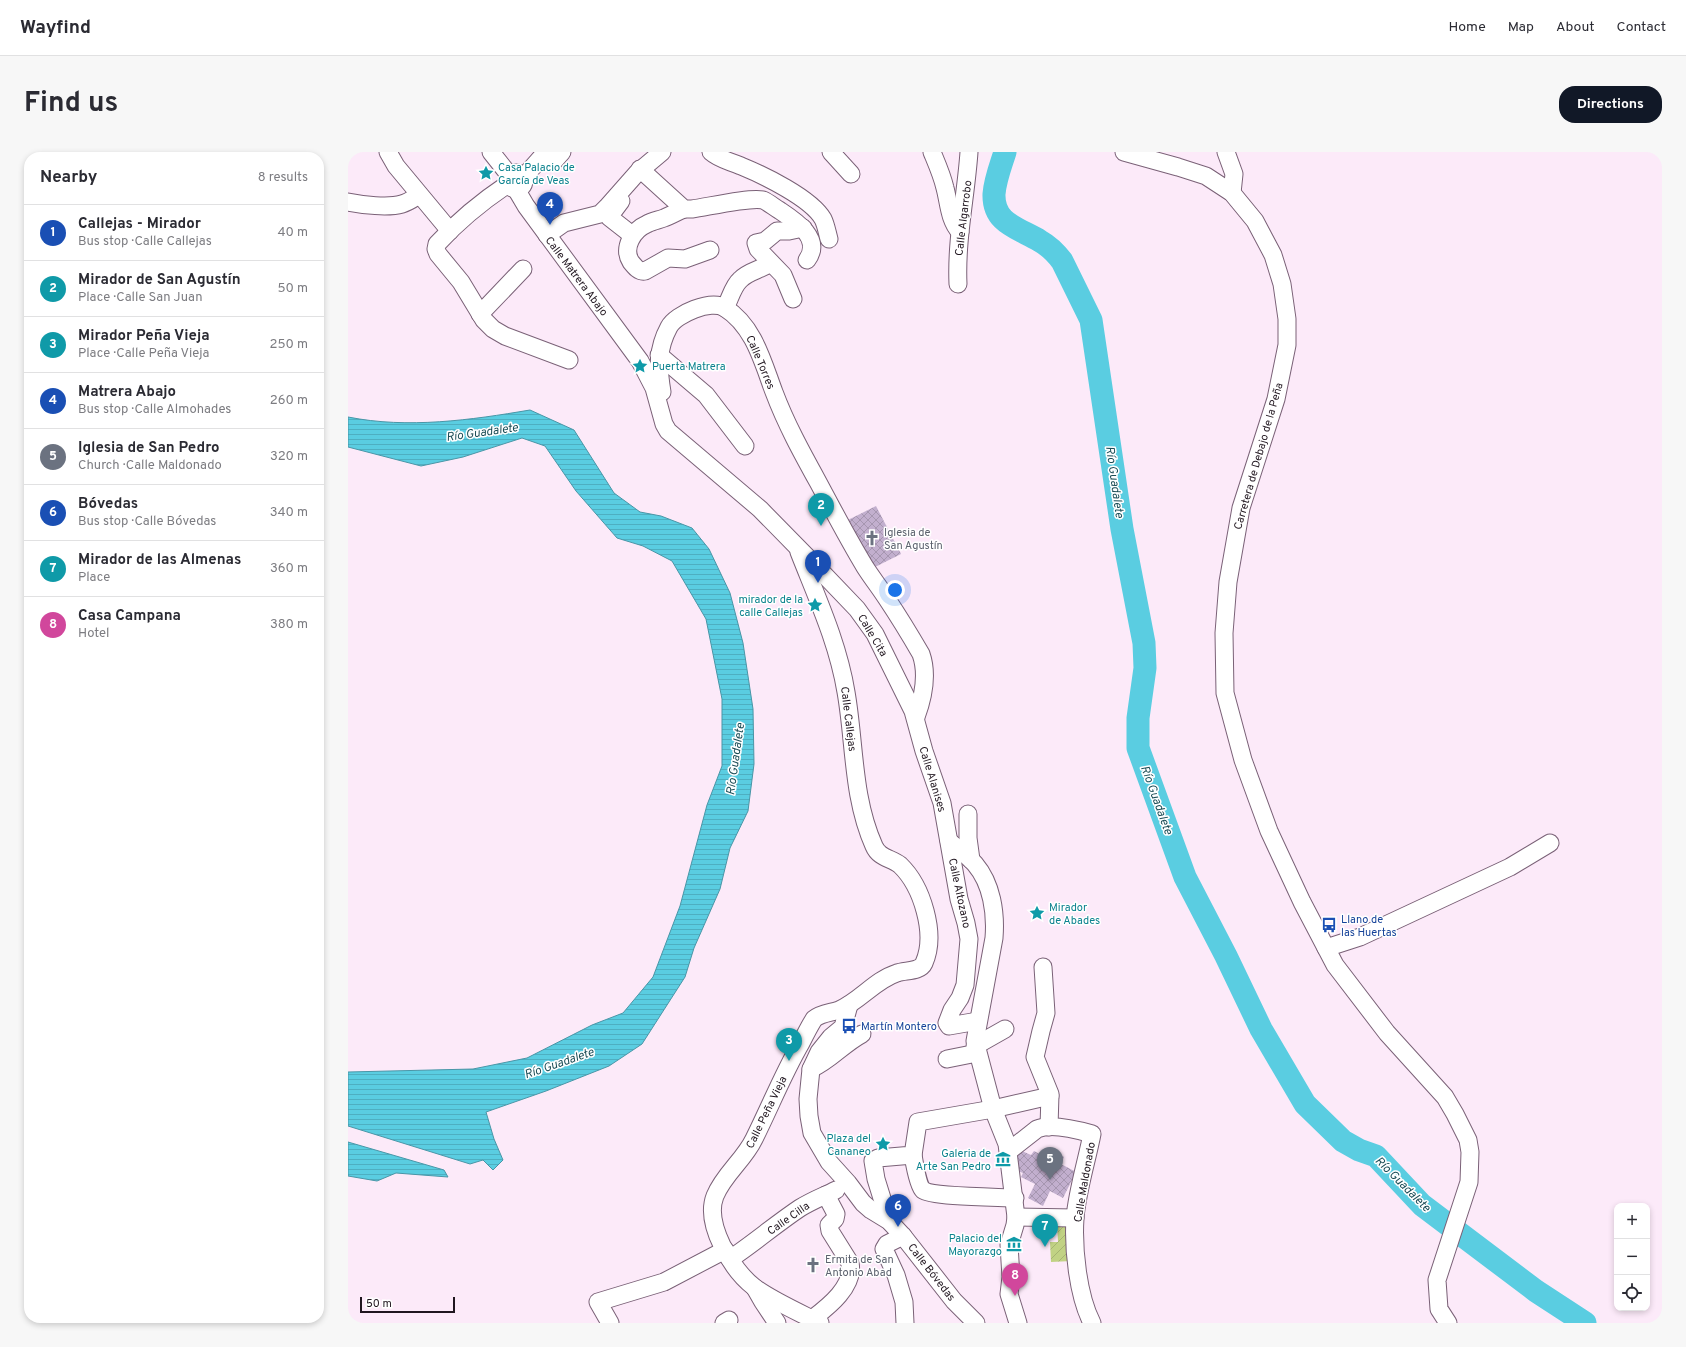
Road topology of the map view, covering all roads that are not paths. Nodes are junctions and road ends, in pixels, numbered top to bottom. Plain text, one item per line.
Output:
1 (388, 152) edge
2 (490, 152) edge
3 (562, 152) edge
4 (662, 152) edge
5 (711, 152) edge
6 (831, 152) edge
7 (932, 152) edge
8 (969, 152) edge
9 (1124, 152) edge
10 (1226, 152) edge
11 (543, 156) edge
12 (640, 169) junction
13 (850, 174) dead end
14 (514, 182) junction
15 (621, 191) junction
16 (1232, 193) junction
17 (419, 194) junction
18 (803, 200) junction
19 (348, 202) edge
20 (769, 204) junction
21 (684, 209) junction
22 (803, 228) junction
23 (450, 231) junction
24 (960, 232) junction
25 (547, 235) junction
26 (829, 239) dead end
27 (630, 241) junction
28 (710, 250) dead end
29 (807, 260) dead end
30 (770, 263) junction
31 (523, 269) dead end
32 (958, 284) dead end
33 (793, 298) dead end
34 (725, 308) junction
35 (480, 314) junction
36 (659, 355) junction
37 (569, 360) dead end
38 (661, 413) junction
39 (745, 446) dead end
40 (797, 546) junction
41 (916, 717) junction
42 (968, 814) dead end
43 (949, 841) junction
44 (1550, 843) dead end
45 (971, 860) junction
46 (1326, 948) junction
47 (924, 963) joint
48 (1043, 967) dead end
49 (848, 1005) junction
50 (978, 1021) junction
51 (1005, 1029) dead end
52 (862, 1034) dead end
53 (976, 1050) junction
54 (948, 1058) dead end
55 (811, 1069) junction
56 (1050, 1096) junction
57 (993, 1109) junction
58 (1050, 1127) junction
59 (1009, 1151) junction
60 (913, 1155) junction
61 (848, 1183) junction
62 (826, 1195) junction
63 (1015, 1198) junction
64 (1016, 1217) junction
65 (1075, 1218) junction
66 (889, 1221) junction
67 (903, 1236) junction
68 (727, 1254) junction
69 (755, 1288) junction
70 (816, 1321) edge
71 (610, 1323) edge
72 (777, 1323) edge
73 (906, 1323) edge
74 (976, 1323) edge
75 (1018, 1323) edge
76 (1092, 1323) edge
77 (1448, 1323) edge

1 - 17 street
2 - 14 street, Calle Matrera Abajo
3 - 11 street
4 - 12 street
5 - 18 street
6 - 13 street
7 - 24 street
8 - 24 street, Calle Algarrobo
9 - 16 street, Carretera de Debajo de la Peña
10 - 16 street
11 - 14 street
12 - 15 street
12 - 21 street
14 - 23 street
14 - 25 street, Calle Matrera Abajo
15 - 25 street
15 - 27 street
16 - 46 street, Carretera de Debajo de la Peña
17 - 19 street
17 - 23 street
18 - 20 street
18 - 26 street
20 - 21 street
20 - 22 street
21 - 27 street
22 - 29 street
22 - 30 street
23 - 35 street
24 - 32 street, Calle Algarrobo
25 - 38 street, Calle Matrera Abajo
27 - 28 street
30 - 33 street
30 - 34 street
31 - 35 street
34 - 36 street
34 - 41 street, Calle Torres
35 - 37 street
36 - 38 street
36 - 39 street
38 - 40 street, Calle Callejas
40 - 41 street, Calle Cita
40 - 47 street, Calle Callejas
41 - 43 street, Calle Alanises
42 - 45 street
43 - 45 street
43 - 50 street, Calle Altozano
44 - 46 street
45 - 50 street
46 - 77 street, Carretera de Debajo de la Peña
47 - 49 street, Calle Peña Vieja
48 - 56 street
49 - 55 street
49 - 68 street, Calle Peña Vieja
50 - 53 street
51 - 53 street
52 - 55 street
53 - 54 street
53 - 57 street
55 - 61 street
56 - 57 street
56 - 58 street
57 - 59 street
57 - 60 street
58 - 59 street
58 - 65 street, Calle Maldonado
59 - 63 street
60 - 63 street
60 - 66 street
61 - 62 street, Calle Cilla
61 - 66 street
62 - 68 street, Calle Cilla
62 - 70 street
63 - 64 street
64 - 65 street
64 - 75 street
65 - 76 street, Calle Maldonado
66 - 67 street, Calle Bóvedas
67 - 73 street
67 - 74 street, Calle Bóvedas
68 - 69 street, Calle Peña Vieja
68 - 71 street, Calle Cilla
69 - 70 street
69 - 72 street

